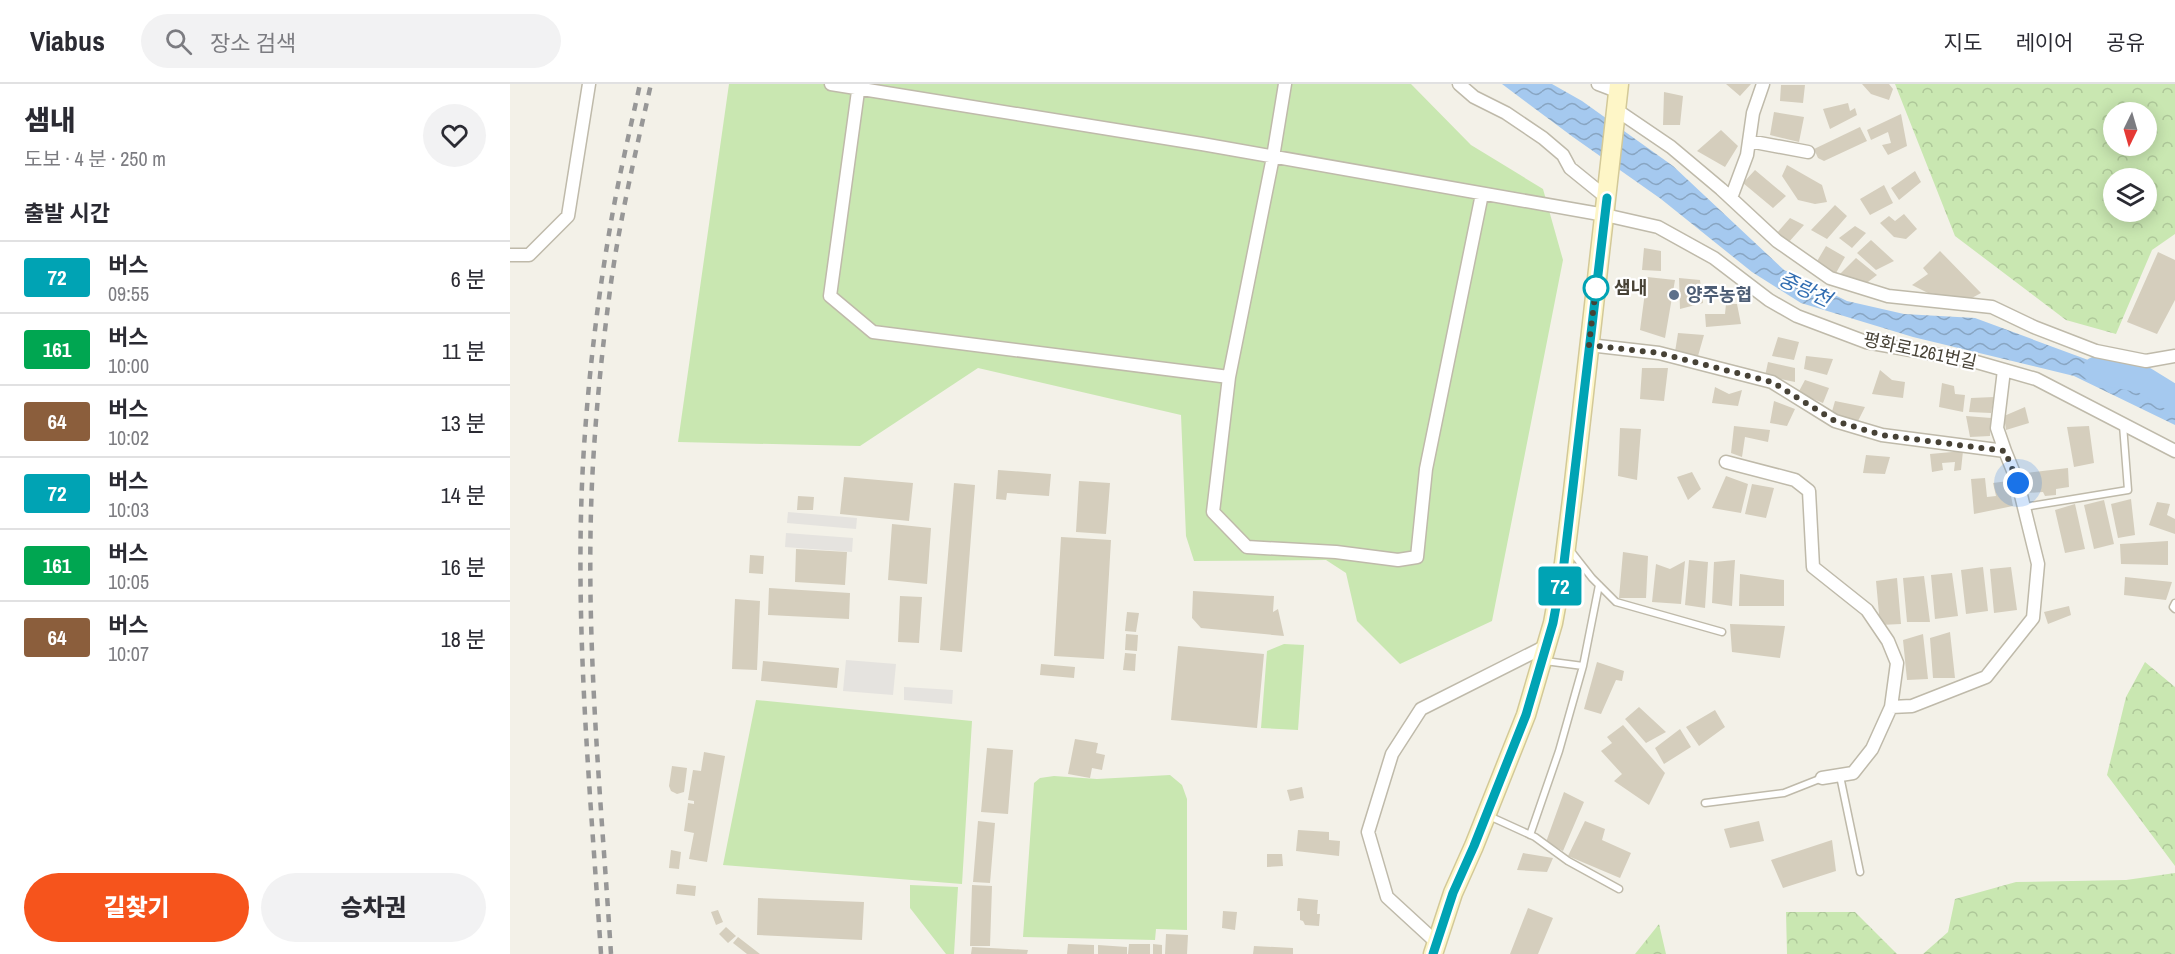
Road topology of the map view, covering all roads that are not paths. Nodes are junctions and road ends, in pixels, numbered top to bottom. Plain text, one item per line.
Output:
1 (589, 84) edge
2 (831, 84) edge
3 (1285, 84) edge
4 (1459, 84) edge
5 (1598, 84) edge
6 (1763, 84) edge
7 (858, 86) edge
8 (1619, 88) edge
9 (1617, 115) junction
10 (1749, 141) junction
11 (1808, 152) dead end
12 (1273, 157) junction
13 (1482, 194) junction
14 (1731, 198) junction
15 (1606, 207) junction
16 (510, 255) edge
17 (1589, 345) junction
18 (2175, 356) edge
19 (2004, 370) junction
20 (1229, 377) junction
21 (2123, 424) junction
22 (2005, 451) junction
23 (2175, 451) edge
24 (1726, 462) dead end
25 (2024, 507) junction
26 (1566, 546) junction
27 (1599, 585) junction
28 (2175, 603) edge
29 (2175, 609) edge
30 (1722, 632) dead end
31 (1546, 653) junction
32 (1583, 666) junction
33 (1891, 707) junction
34 (1839, 775) junction
35 (1822, 778) joint
36 (1705, 803) dead end
37 (1486, 815) junction
38 (1530, 835) junction
39 (1860, 872) dead end
40 (1619, 889) dead end
41 (1434, 948) edge

1 - 16 street
2 - 7 street, 평화로1261번길
3 - 12 street
4 - 15 street
5 - 8 street
6 - 10 street
7 - 12 street, 평화로1261번길
7 - 20 street
8 - 9 main road
9 - 14 street
9 - 15 main road
10 - 11 street
10 - 14 street
12 - 13 street, 평화로1261번길
12 - 20 street
13 - 15 street, 평화로1261번길
13 - 20 street
14 - 18 street
15 - 17 main road
15 - 19 street, 평화로1261번길
17 - 22 street
17 - 26 main road
19 - 21 street, 평화로1261번길
19 - 22 street
21 - 23 street, 평화로1261번길
21 - 25 lane
22 - 25 street
24 - 33 street
25 - 33 street
26 - 27 lane
26 - 31 main road
27 - 30 lane
27 - 32 lane
28 - 29 lane
31 - 32 lane
31 - 37 main road
31 - 41 street
32 - 38 lane
33 - 34 street
34 - 35 street
34 - 39 lane
35 - 36 lane
37 - 38 lane
37 - 41 main road
38 - 40 lane

